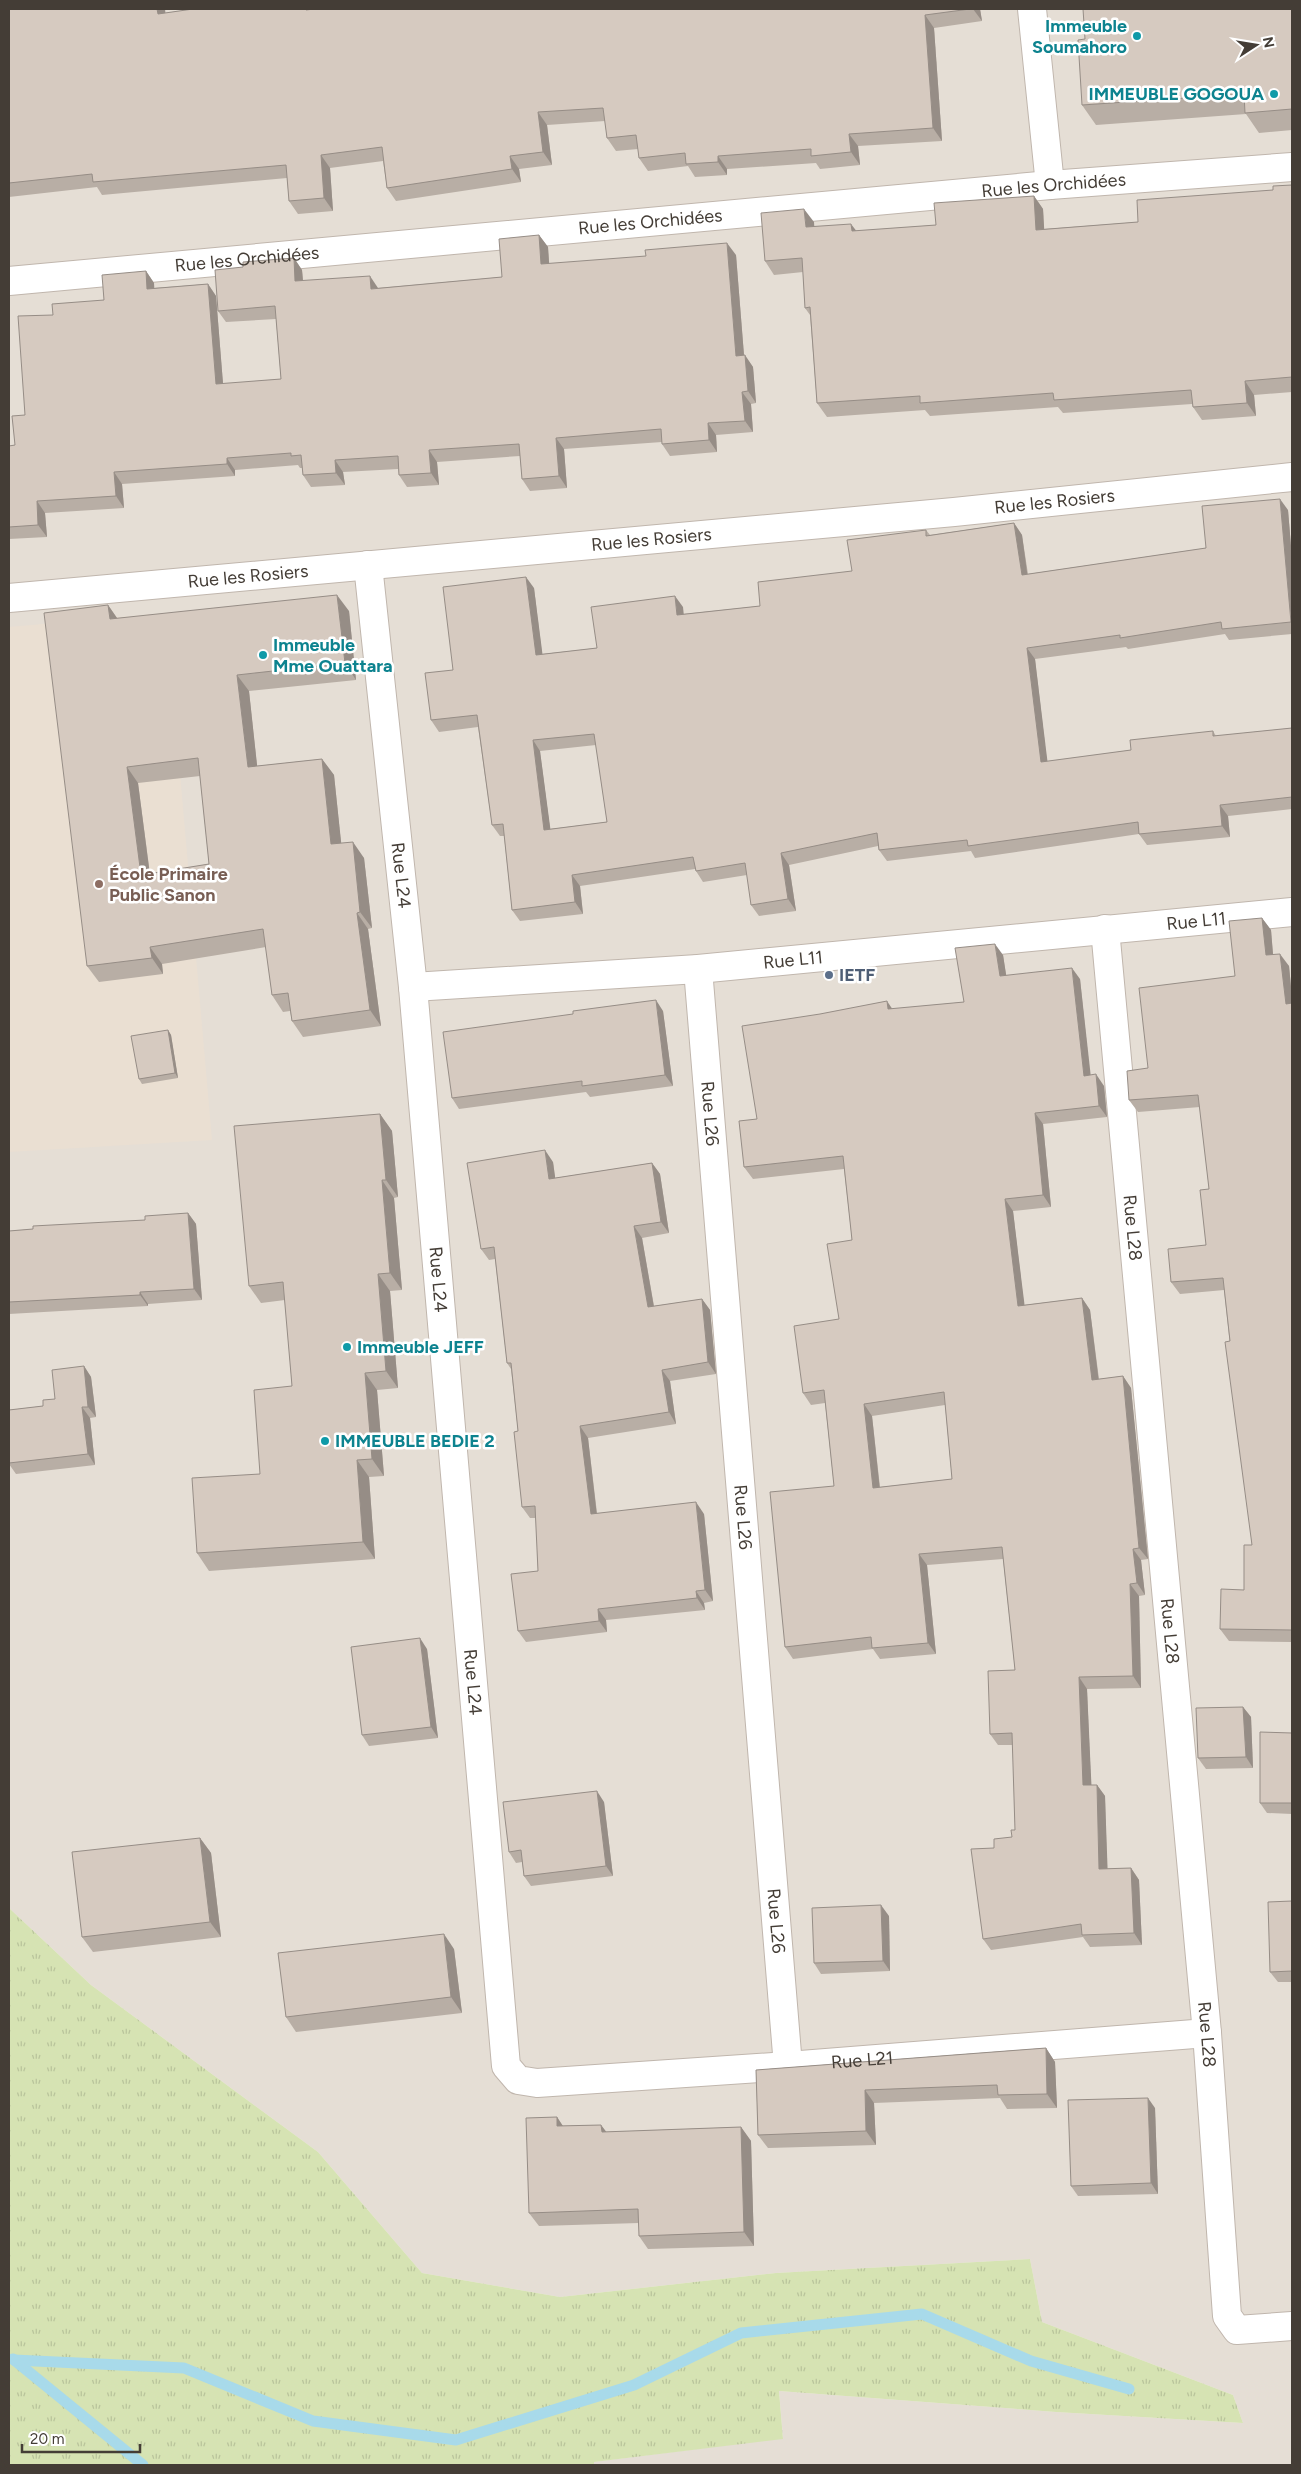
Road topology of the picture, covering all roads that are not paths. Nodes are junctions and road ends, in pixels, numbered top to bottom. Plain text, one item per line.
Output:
1 (1032, 9) edge
2 (1292, 167) edge
3 (1050, 185) junction
4 (9, 282) edge
5 (1292, 477) edge
6 (368, 565) junction
7 (9, 598) edge
8 (1292, 912) edge
9 (1105, 929) junction
10 (698, 969) junction
11 (413, 987) junction
12 (1207, 2033) junction
13 (788, 2066) junction
14 (518, 2080) joint
15 (1292, 2326) edge

1 - 3 street
2 - 3 street, Rue les Orchidées
3 - 4 street, Rue les Orchidées
5 - 6 street, Rue les Rosiers
6 - 7 street, Rue les Rosiers
6 - 11 street, Rue L24
8 - 9 street, Rue L11
9 - 10 street, Rue L11
9 - 12 street, Rue L28
10 - 11 street, Rue L11
10 - 13 street, Rue L26
11 - 14 street, Rue L24
12 - 13 street, Rue L21
12 - 15 street, Rue L28
13 - 14 street, Rue L21

